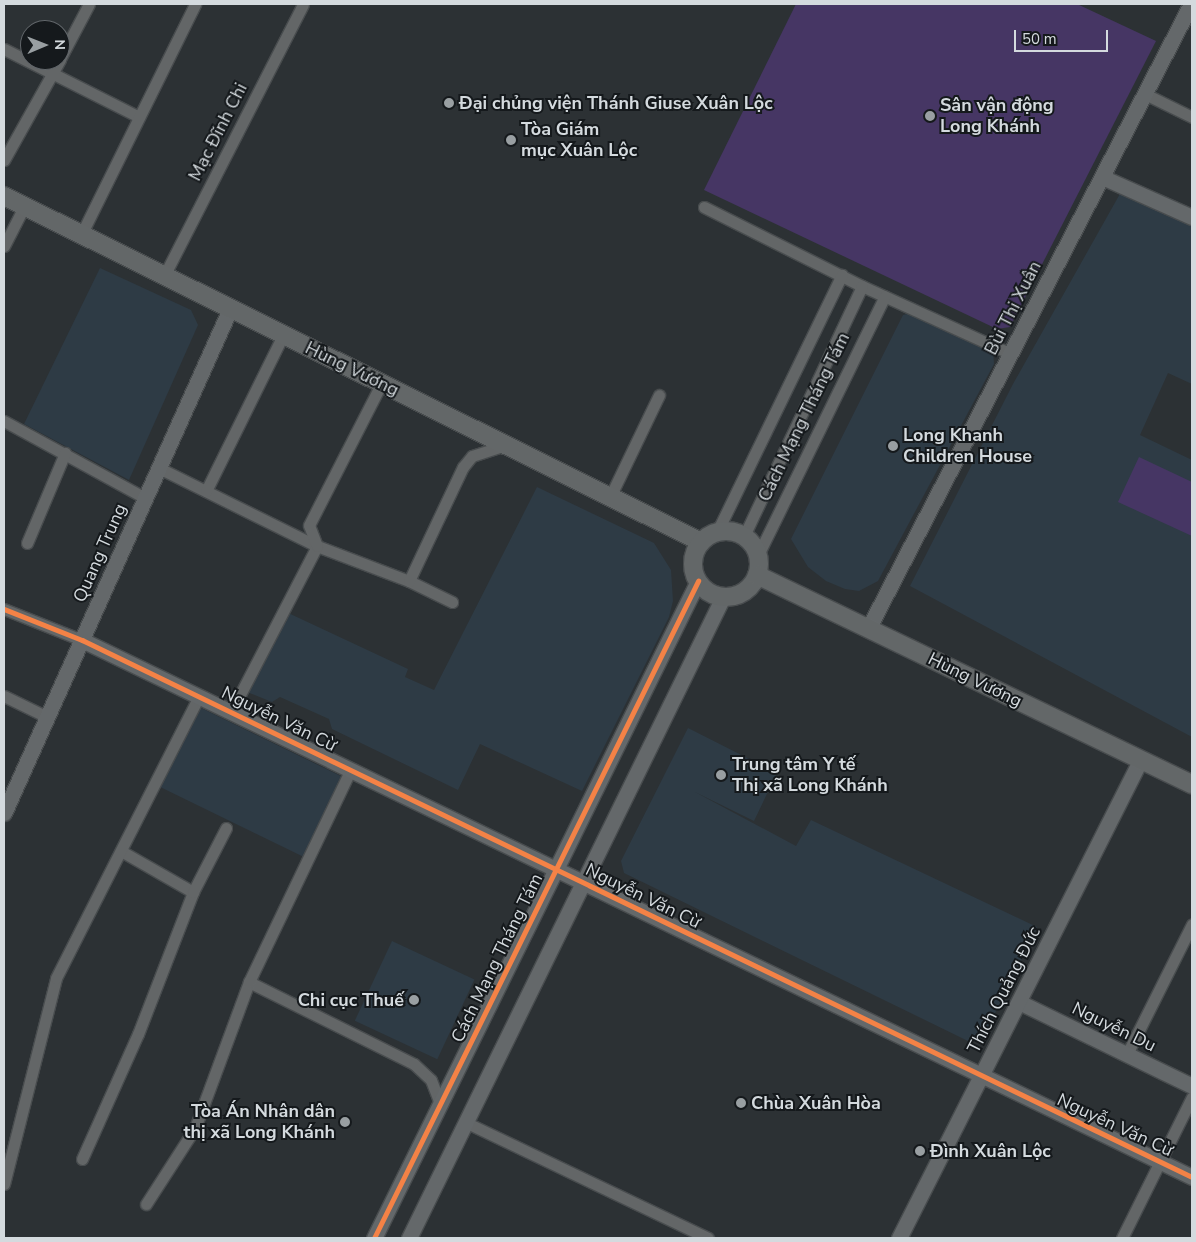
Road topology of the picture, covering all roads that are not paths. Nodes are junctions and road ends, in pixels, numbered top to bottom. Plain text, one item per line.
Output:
1 (88, 4) edge
2 (196, 4) edge
3 (303, 4) edge
4 (1191, 9) edge
5 (70, 40) edge
6 (4, 49) edge
7 (55, 70) edge
8 (53, 73) junction
9 (1145, 94) junction
10 (139, 117) junction
11 (1192, 117) edge
12 (4, 160) edge
13 (1102, 177) junction
14 (4, 196) edge
15 (704, 206) dead end
16 (24, 207) junction
17 (1192, 217) edge
18 (81, 235) junction
19 (4, 246) edge
20 (164, 276) junction
21 (842, 276) junction
22 (862, 286) junction
23 (884, 296) junction
24 (230, 309) junction
25 (284, 335) junction
26 (1011, 354) junction
27 (381, 384) junction
28 (659, 394) dead end
29 (4, 421) edge
30 (506, 446) junction
31 (65, 453) junction
32 (159, 468) junction
33 (206, 491) junction
34 (610, 497) junction
35 (145, 498) junction
36 (717, 532) junction
37 (744, 536) junction
38 (701, 542) junction
39 (26, 543) dead end
40 (317, 546) junction
41 (758, 555) junction
42 (757, 575) junction
43 (409, 581) junction
44 (698, 581) junction
45 (723, 597) junction
46 (452, 602) dead end
47 (4, 609) edge
48 (868, 629) junction
49 (82, 640) junction
50 (4, 696) edge
51 (199, 696) junction
52 (231, 712) junction
53 (47, 717) junction
54 (1141, 759) junction
55 (351, 769) junction
56 (1192, 784) edge
57 (4, 813) edge
58 (226, 828) dead end
59 (121, 851) junction
60 (557, 868) junction
61 (584, 882) junction
62 (193, 892) junction
63 (1192, 924) edge
64 (249, 982) junction
65 (1019, 1002) junction
66 (1127, 1054) junction
67 (981, 1077) junction
68 (1192, 1086) edge
69 (1192, 1097) edge
70 (440, 1104) junction
71 (465, 1122) junction
72 (82, 1159) dead end
73 (1160, 1162) junction
74 (1192, 1177) edge
75 (4, 1184) edge
76 (146, 1204) dead end
77 (374, 1238) edge
78 (409, 1238) edge
79 (708, 1238) edge
80 (899, 1238) edge
81 (1122, 1238) edge

1 - 5 street
2 - 10 street
3 - 20 street, Mạc Đĩnh Chi
4 - 9 street, Bùi Thị Xuân
6 - 8 street
7 - 8 street
8 - 10 street
8 - 12 street
9 - 11 street
9 - 13 street, Bùi Thị Xuân
10 - 18 street
13 - 17 street
13 - 26 street, Bùi Thị Xuân
14 - 16 main road, Hùng Vương
15 - 21 street
16 - 18 main road, Hùng Vương
16 - 19 street
18 - 20 main road, Hùng Vương
20 - 24 main road, Hùng Vương
21 - 22 street
21 - 36 street, Cách Mạng Tháng Tám
22 - 23 street
22 - 37 street, Cách Mạng Tháng Tám
23 - 26 street
23 - 41 street, Cách Mạng Tháng Tám
24 - 25 main road, Hùng Vương
24 - 32 street, Quang Trung
25 - 27 main road, Hùng Vương
25 - 33 street
26 - 48 street, Bùi Thị Xuân
27 - 30 main road, Hùng Vương
27 - 40 street
28 - 34 street
29 - 31 street
30 - 34 main road, Hùng Vương
30 - 43 street
31 - 35 street
31 - 39 street
32 - 33 street
32 - 35 street, Quang Trung
33 - 40 street
34 - 38 main road, Hùng Vương
35 - 49 street, Quang Trung
36 - 37 main road
36 - 38 main road
37 - 41 main road
38 - 44 main road
40 - 43 street
40 - 52 street
41 - 42 main road
42 - 45 main road
42 - 48 main road, Hùng Vương
43 - 46 street
44 - 45 main road
44 - 60 street, Cách Mạng Tháng Tám
45 - 61 street
47 - 49 street
48 - 54 main road, Hùng Vương
49 - 51 street, Nguyễn Văn Cừ
49 - 53 street, Quang Trung
50 - 53 street
51 - 52 street, Nguyễn Văn Cừ
51 - 59 street
52 - 55 street, Nguyễn Văn Cừ
53 - 57 street, Quang Trung
54 - 56 main road, Hùng Vương
54 - 65 street, Thích Quảng Đức
55 - 60 street, Nguyễn Văn Cừ
55 - 64 street
58 - 62 street
59 - 62 street
59 - 75 street
60 - 61 street, Nguyễn Văn Cừ
60 - 70 street, Cách Mạng Tháng Tám
61 - 67 street, Nguyễn Văn Cừ
61 - 71 street
62 - 72 street
63 - 66 street
64 - 70 street
64 - 76 street
65 - 66 street, Nguyễn Du
65 - 67 street, Thích Quảng Đức
66 - 68 street, Nguyễn Du
67 - 73 street, Nguyễn Văn Cừ
67 - 80 street, Thích Quảng Đức
69 - 73 street
70 - 77 street, Cách Mạng Tháng Tám
71 - 78 street
71 - 79 street
73 - 74 street, Nguyễn Văn Cừ
73 - 81 street

